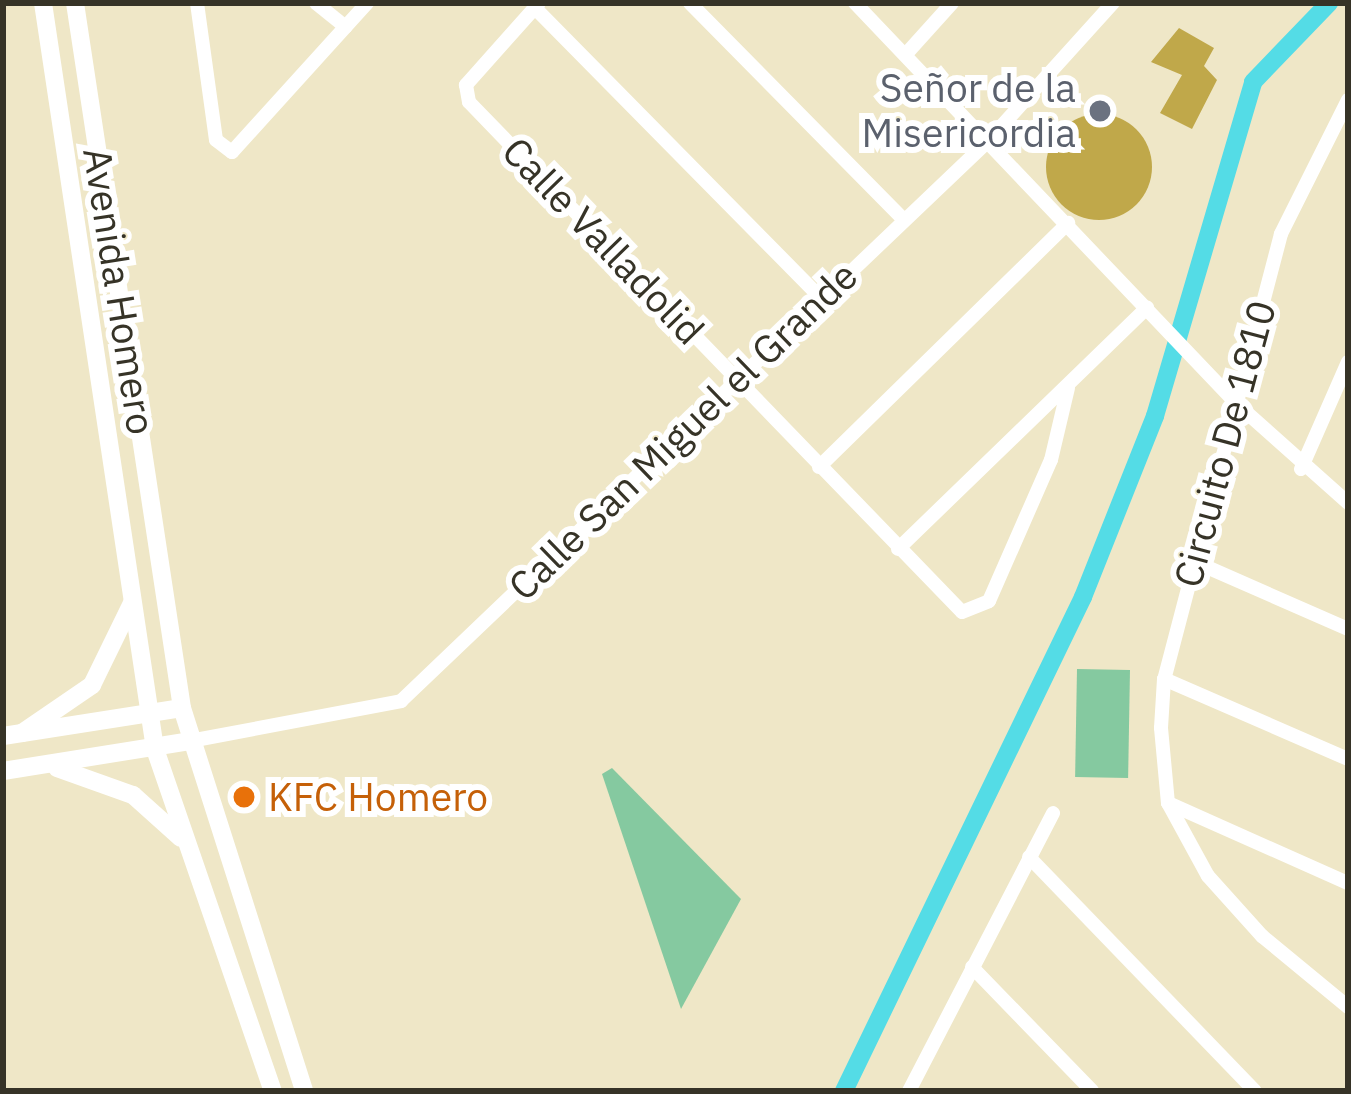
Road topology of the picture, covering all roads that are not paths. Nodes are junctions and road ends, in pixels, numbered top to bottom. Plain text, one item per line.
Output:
1 (44, 3) edge
2 (75, 3) edge
3 (197, 3) edge
4 (316, 3) edge
5 (367, 3) edge
6 (690, 3) edge
7 (855, 3) edge
8 (952, 3) edge
9 (1113, 3) edge
10 (537, 5) edge
11 (346, 27) junction
12 (907, 53) junction
13 (1348, 100) edge
14 (989, 140) junction
15 (904, 220) junction
16 (1068, 223) junction
17 (821, 298) junction
18 (1147, 308) junction
19 (1348, 362) edge
20 (736, 380) junction
21 (1068, 388) junction
22 (1237, 404) junction
23 (819, 467) junction
24 (1301, 469) junction
25 (1348, 503) edge
26 (898, 549) junction
27 (1193, 561) junction
28 (134, 599) junction
29 (1348, 629) edge
30 (1164, 679) junction
31 (182, 709) junction
32 (149, 717) junction
33 (12, 735) edge
34 (190, 741) junction
35 (155, 748) junction
36 (1348, 759) edge
37 (40, 765) junction
38 (3, 771) edge
39 (1168, 803) junction
40 (1053, 812) dead end
41 (190, 848) junction
42 (1029, 857) junction
43 (1348, 883) edge
44 (972, 967) junction
45 (1348, 1006) edge
46 (916, 1076) junction
47 (273, 1091) edge
48 (304, 1091) edge
49 (909, 1091) edge
50 (931, 1091) edge
51 (1092, 1091) edge
52 (1255, 1091) edge

1 - 28 main road, Avenida Homero
2 - 31 main road, Avenida Homero
3 - 11 street
4 - 11 street
5 - 11 street
6 - 15 street
7 - 12 street
8 - 12 street
9 - 14 street, Calle San Miguel el Grande
10 - 17 street
10 - 20 street, Calle Valladolid
12 - 14 street
13 - 22 street, Circuito De 1810
14 - 15 street, Calle San Miguel el Grande
14 - 16 street
15 - 17 street, Calle San Miguel el Grande
16 - 18 street
16 - 23 street
17 - 20 street, Calle San Miguel el Grande
18 - 21 street
18 - 22 street
19 - 24 street
20 - 23 street, Calle Valladolid
20 - 34 street, Calle San Miguel el Grande
21 - 26 street
21 - 26 street, Calle Valladolid
22 - 24 street
22 - 27 street, Circuito De 1810
23 - 26 street, Calle Valladolid
24 - 25 street
27 - 29 street
27 - 30 street, Circuito De 1810
28 - 32 main road, Avenida Homero
28 - 33 main road
30 - 36 street
30 - 39 street, Circuito De 1810
31 - 32 main road
31 - 34 main road, Avenida Homero
32 - 33 main road
32 - 35 main road, Avenida Homero
34 - 35 main road
34 - 48 main road
35 - 37 main road
35 - 41 main road
37 - 38 main road
37 - 41 main road
39 - 43 street
39 - 45 street
40 - 42 street
41 - 47 main road
42 - 44 street
42 - 52 street
44 - 46 street
44 - 51 street
46 - 49 street
46 - 50 street

